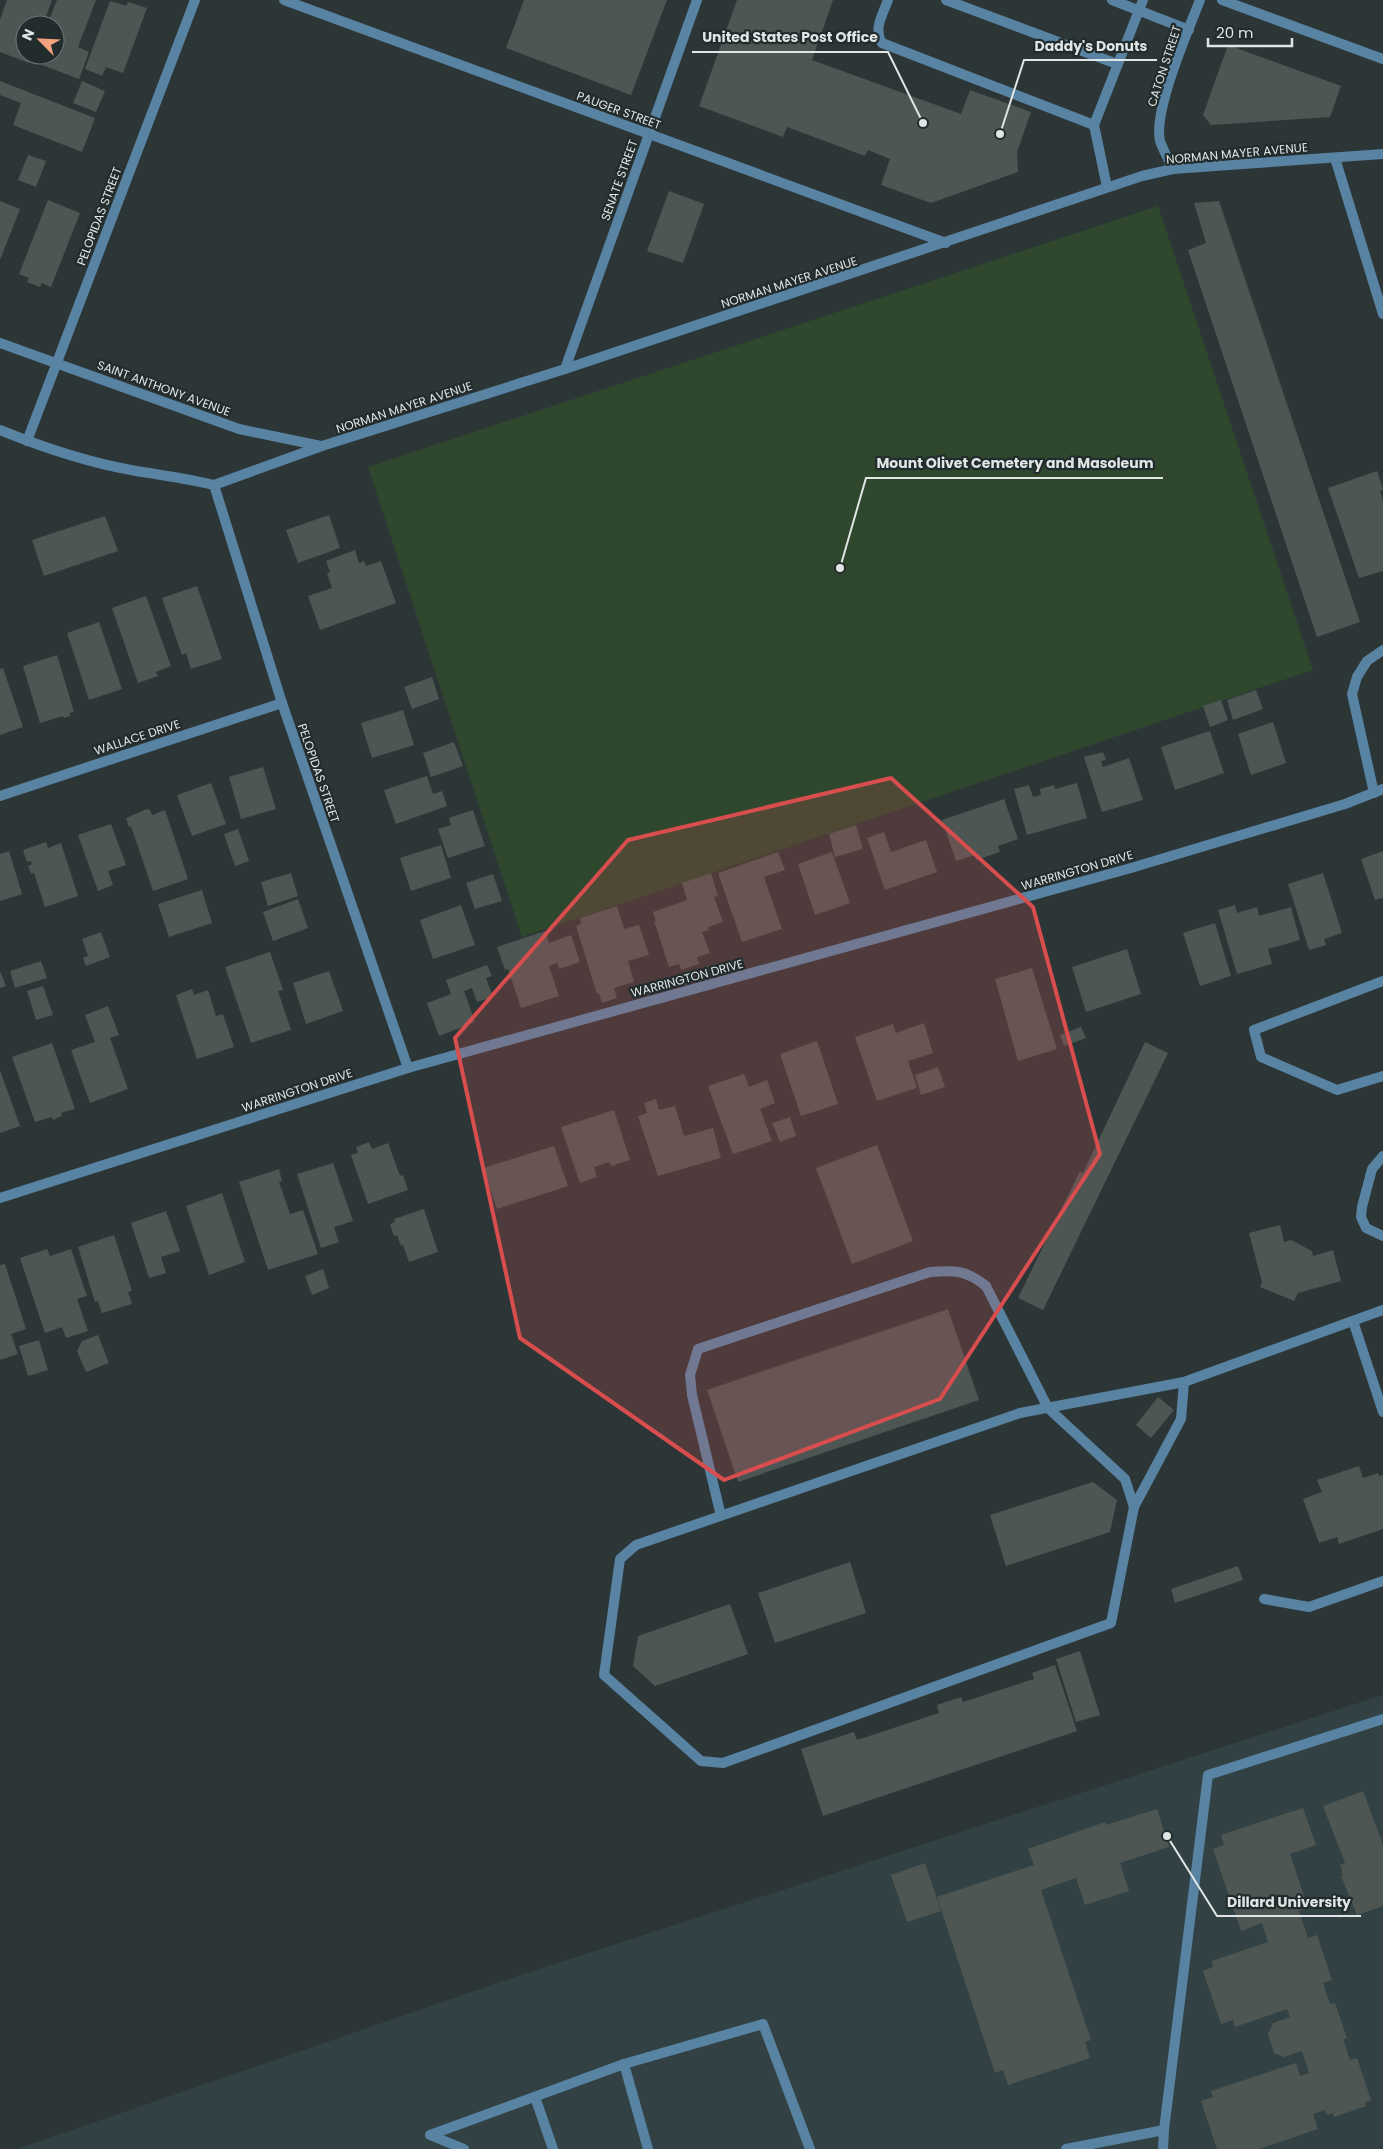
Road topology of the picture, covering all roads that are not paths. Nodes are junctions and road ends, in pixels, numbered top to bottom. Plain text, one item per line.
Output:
1 (194, 0) edge
2 (284, 0) edge
3 (697, 0) edge
4 (888, 0) edge
5 (946, 0) edge
6 (1112, 0) edge
7 (1143, 0) edge
8 (1200, 0) edge
9 (1222, 0) edge
10 (1139, 11) junction
11 (1189, 30) junction
12 (1383, 59) edge
13 (1117, 64) junction
14 (1094, 125) junction
15 (649, 134) junction
16 (1383, 154) edge
17 (1335, 158) junction
18 (1173, 169) junction
19 (1107, 187) junction
20 (946, 243) junction
21 (1383, 314) edge
22 (0, 343) edge
23 (57, 363) junction
24 (564, 369) junction
25 (0, 430) edge
26 (27, 441) junction
27 (322, 446) junction
28 (214, 485) junction
29 (1383, 650) edge
30 (282, 703) junction
31 (1379, 791) edge
32 (0, 796) edge
33 (1383, 982) edge
34 (408, 1068) junction
35 (1383, 1076) edge
36 (1383, 1156) edge
37 (0, 1198) edge
38 (1383, 1236) edge
39 (1383, 1310) edge
40 (1353, 1322) junction
41 (1184, 1382) junction
42 (1048, 1408) junction
43 (1383, 1412) edge
44 (1134, 1507) junction
45 (721, 1516) junction
46 (1383, 1581) edge
47 (1264, 1599) dead end
48 (1383, 1719) edge
49 (624, 2064) junction
50 (535, 2097) junction
51 (1164, 2130) junction
52 (464, 2149) edge
53 (553, 2149) edge
54 (648, 2149) edge
55 (810, 2149) edge
56 (1066, 2149) edge
57 (1163, 2149) edge

1 - 23 street, PELOPIDAS STREET
2 - 15 street, PAUGER STREET
3 - 15 street, SENATE STREET
4 - 14 street
5 - 13 street
6 - 10 street
7 - 10 street
8 - 11 street, CATON STREET
9 - 12 street
10 - 11 street
10 - 13 street
11 - 18 street, CATON STREET
13 - 14 street
14 - 19 street
15 - 20 street, PAUGER STREET
15 - 24 street, SENATE STREET
16 - 17 street, NORMAN MAYER AVENUE
17 - 18 street, NORMAN MAYER AVENUE
17 - 21 street
18 - 19 street, NORMAN MAYER AVENUE
19 - 20 street, NORMAN MAYER AVENUE
20 - 24 street, NORMAN MAYER AVENUE
22 - 23 street, SAINT ANTHONY AVENUE
23 - 26 street, PELOPIDAS STREET
23 - 27 street, SAINT ANTHONY AVENUE
24 - 27 street, NORMAN MAYER AVENUE
25 - 26 street
26 - 28 street
27 - 28 street, NORMAN MAYER AVENUE
28 - 30 street, PELOPIDAS STREET
29 - 31 street
30 - 32 street, WALLACE DRIVE
30 - 34 street, PELOPIDAS STREET
31 - 34 street, WARRINGTON DRIVE
33 - 35 street
34 - 37 street, WARRINGTON DRIVE
36 - 38 street
39 - 40 street
40 - 41 street
40 - 43 street
41 - 42 street
41 - 44 street
42 - 44 street
42 - 45 street
42 - 45 street
44 - 45 street
46 - 47 street
48 - 51 street
49 - 50 street
49 - 54 street
49 - 55 street
50 - 52 street
50 - 53 street
51 - 56 street
51 - 57 street

